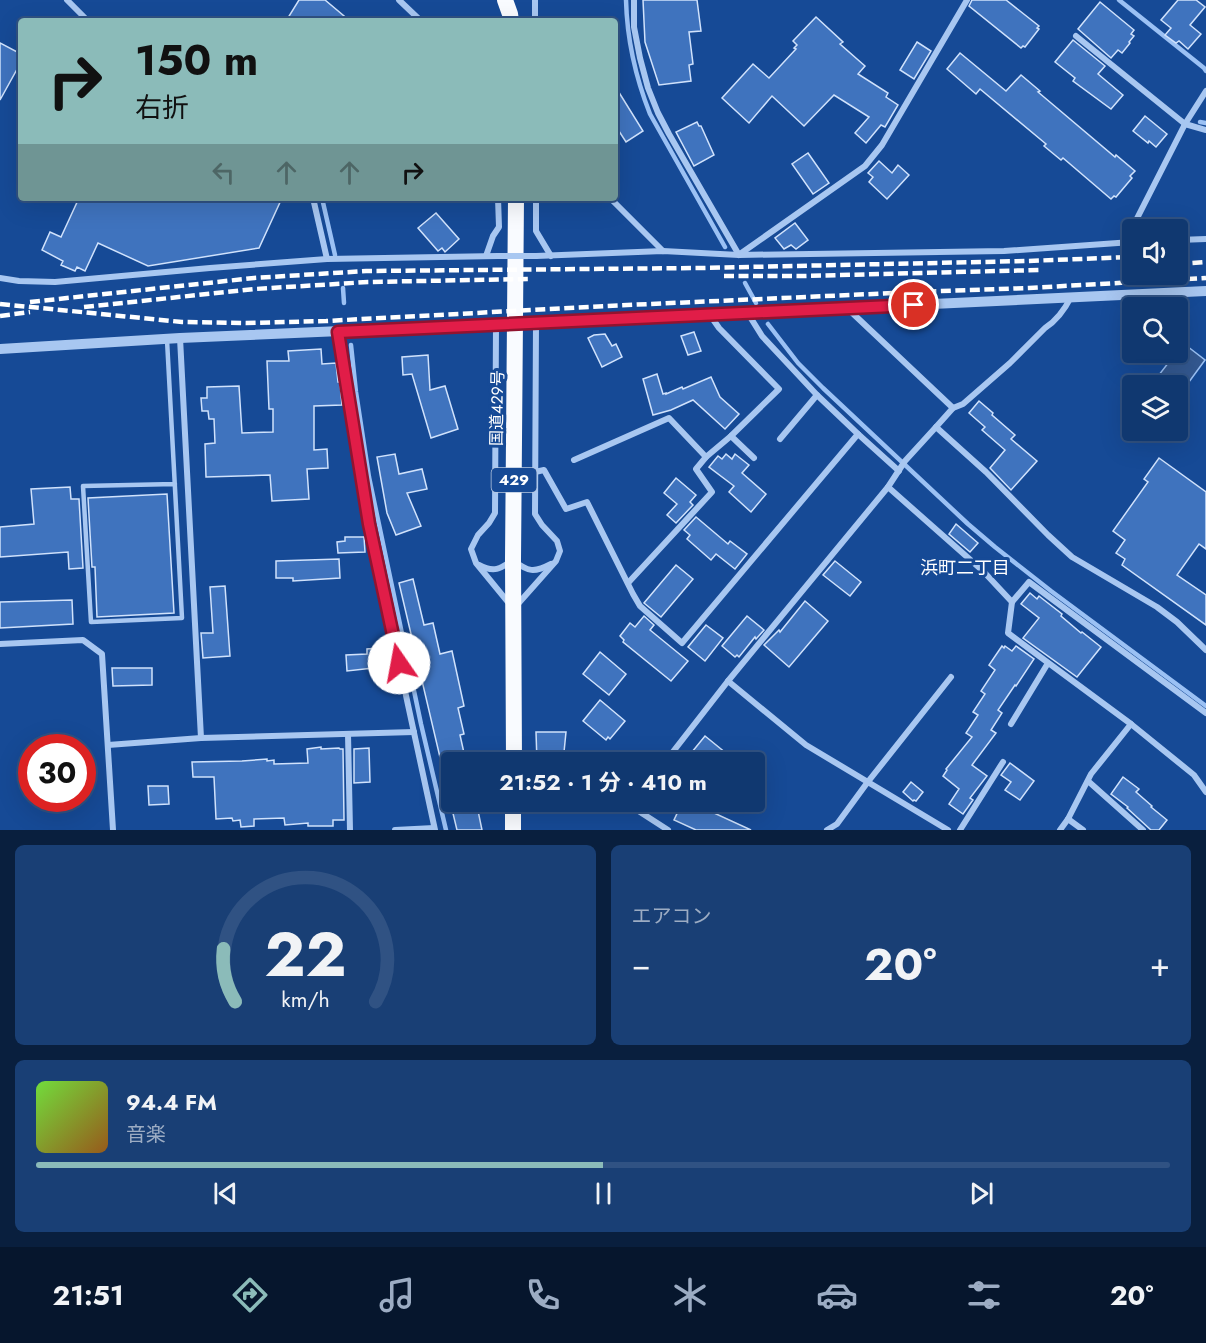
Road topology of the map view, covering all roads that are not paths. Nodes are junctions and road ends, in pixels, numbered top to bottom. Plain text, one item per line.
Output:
1 (67, 0) edge
2 (399, 0) edge
3 (506, 0) edge
4 (535, 0) edge
5 (634, 0) edge
6 (968, 0) edge
7 (85, 18) edge
8 (418, 18) edge
9 (511, 18) edge
10 (535, 18) edge
11 (1076, 36) dead end
12 (1206, 91) edge
13 (1185, 124) junction
14 (1206, 130) edge
15 (314, 201) edge
16 (498, 201) edge
17 (516, 201) edge
18 (536, 201) edge
19 (613, 201) edge
20 (1140, 219) edge
21 (1206, 239) edge
22 (1188, 240) edge
23 (1122, 243) edge
24 (663, 251) junction
25 (739, 255) junction
26 (486, 256) junction
27 (551, 256) junction
28 (327, 259) junction
29 (0, 278) edge
30 (1206, 291) edge
31 (1071, 297) junction
32 (847, 308) junction
33 (747, 312) junction
34 (709, 314) junction
35 (533, 323) junction
36 (500, 324) junction
37 (338, 332) junction
38 (180, 338) junction
39 (167, 340) junction
40 (0, 349) edge
41 (817, 395) junction
42 (953, 408) junction
43 (936, 427) junction
44 (858, 434) junction
45 (731, 436) junction
46 (780, 439) dead end
47 (706, 456) junction
48 (754, 458) dead end
49 (574, 460) dead end
50 (900, 469) junction
51 (535, 472) junction
52 (175, 484) junction
53 (888, 487) junction
54 (513, 560) junction
55 (556, 561) junction
56 (476, 563) junction
57 (628, 583) junction
58 (1012, 602) junction
59 (514, 608) junction
60 (0, 644) edge
61 (1206, 650) edge
62 (1048, 663) junction
63 (951, 677) dead end
64 (728, 681) junction
65 (1206, 713) edge
66 (1011, 724) dead end
67 (1131, 724) junction
68 (414, 732) junction
69 (348, 734) junction
70 (201, 738) junction
71 (108, 745) junction
72 (514, 752) edge
73 (673, 752) edge
74 (1003, 762) dead end
75 (1088, 781) junction
76 (867, 783) junction
77 (1206, 792) edge
78 (513, 812) edge
79 (645, 812) edge
80 (1068, 819) junction
81 (937, 827) edge
82 (435, 829) edge
83 (113, 830) edge
84 (350, 830) edge
85 (395, 830) edge
86 (513, 830) edge
87 (668, 830) edge
88 (827, 830) edge
89 (948, 830) edge
90 (960, 830) edge
91 (1060, 830) edge
92 (1083, 830) edge
93 (1143, 830) edge

1 - 7 street
2 - 8 street
3 - 9 highway
4 - 10 street
5 - 25 street
6 - 25 street
11 - 13 street
12 - 13 street
13 - 14 street
13 - 20 street
15 - 28 street
16 - 26 street
17 - 54 highway, 国道429号 / 429
18 - 27 street
19 - 24 street
21 - 22 street
23 - 25 street
24 - 25 street
24 - 27 street
26 - 27 street, bridge
26 - 28 street
28 - 29 street
30 - 31 street
31 - 32 street
31 - 42 street
32 - 33 street
32 - 42 street
33 - 34 street
33 - 41 street
34 - 35 street
34 - 45 street
35 - 36 street, bridge
35 - 51 street
36 - 37 street
36 - 56 street
37 - 38 street
37 - 68 street
38 - 39 street
38 - 70 street
39 - 40 street
39 - 52 lane
41 - 44 street
41 - 46 street
42 - 43 street
43 - 50 street
43 - 61 street
44 - 50 street
44 - 57 street
45 - 47 street
45 - 48 street
47 - 49 street
47 - 57 street
50 - 53 street
51 - 55 street
51 - 57 street
52 - 52 lane
53 - 58 street
53 - 64 street
54 - 55 street
54 - 56 street
54 - 59 highway, 国道429号 / 429
55 - 59 street
56 - 59 street
58 - 62 street
58 - 65 street
59 - 72 highway, 国道429号 / 429
60 - 71 street
62 - 66 street
62 - 67 street
63 - 76 street
64 - 73 street
64 - 76 street
67 - 75 street
67 - 77 street
68 - 69 street
68 - 82 street
69 - 70 street
69 - 84 street
70 - 71 street
71 - 83 street
74 - 90 street
75 - 80 street
75 - 93 street
76 - 81 street
76 - 88 street
78 - 86 highway
79 - 87 street
80 - 91 street
80 - 92 street
81 - 89 street
82 - 85 street

